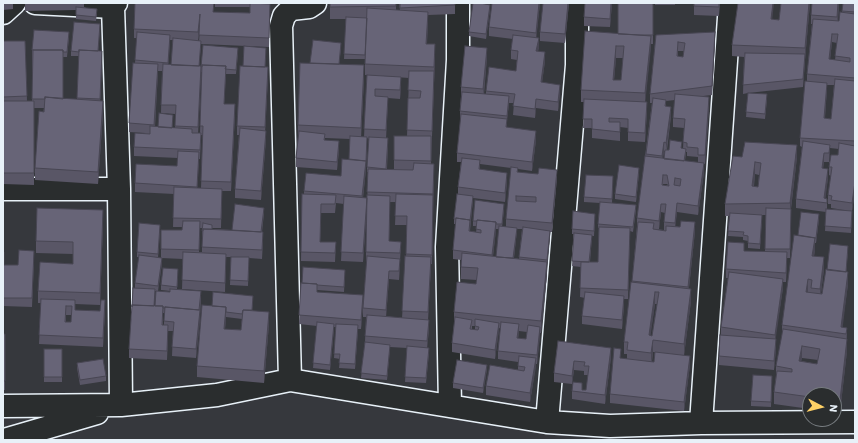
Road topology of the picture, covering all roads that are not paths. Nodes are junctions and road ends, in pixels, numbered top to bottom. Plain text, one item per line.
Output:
1 (14, 3) edge
2 (35, 3) edge
3 (315, 3) edge
4 (458, 3) edge
5 (577, 3) edge
6 (730, 3) edge
7 (115, 5) edge
8 (3, 13) edge
9 (3, 189) edge
10 (119, 189) junction
11 (290, 380) junction
12 (121, 405) junction
13 (3, 406) edge
14 (450, 406) junction
15 (547, 422) junction
16 (701, 423) junction
17 (853, 424) edge
18 (4, 440) edge

1 - 8 street
2 - 7 street
3 - 11 street
4 - 14 street
5 - 15 street
6 - 16 street
7 - 10 street
9 - 10 street
10 - 12 street
11 - 12 street
11 - 14 street
12 - 13 street
12 - 18 street
14 - 15 street
15 - 16 street
16 - 17 street

